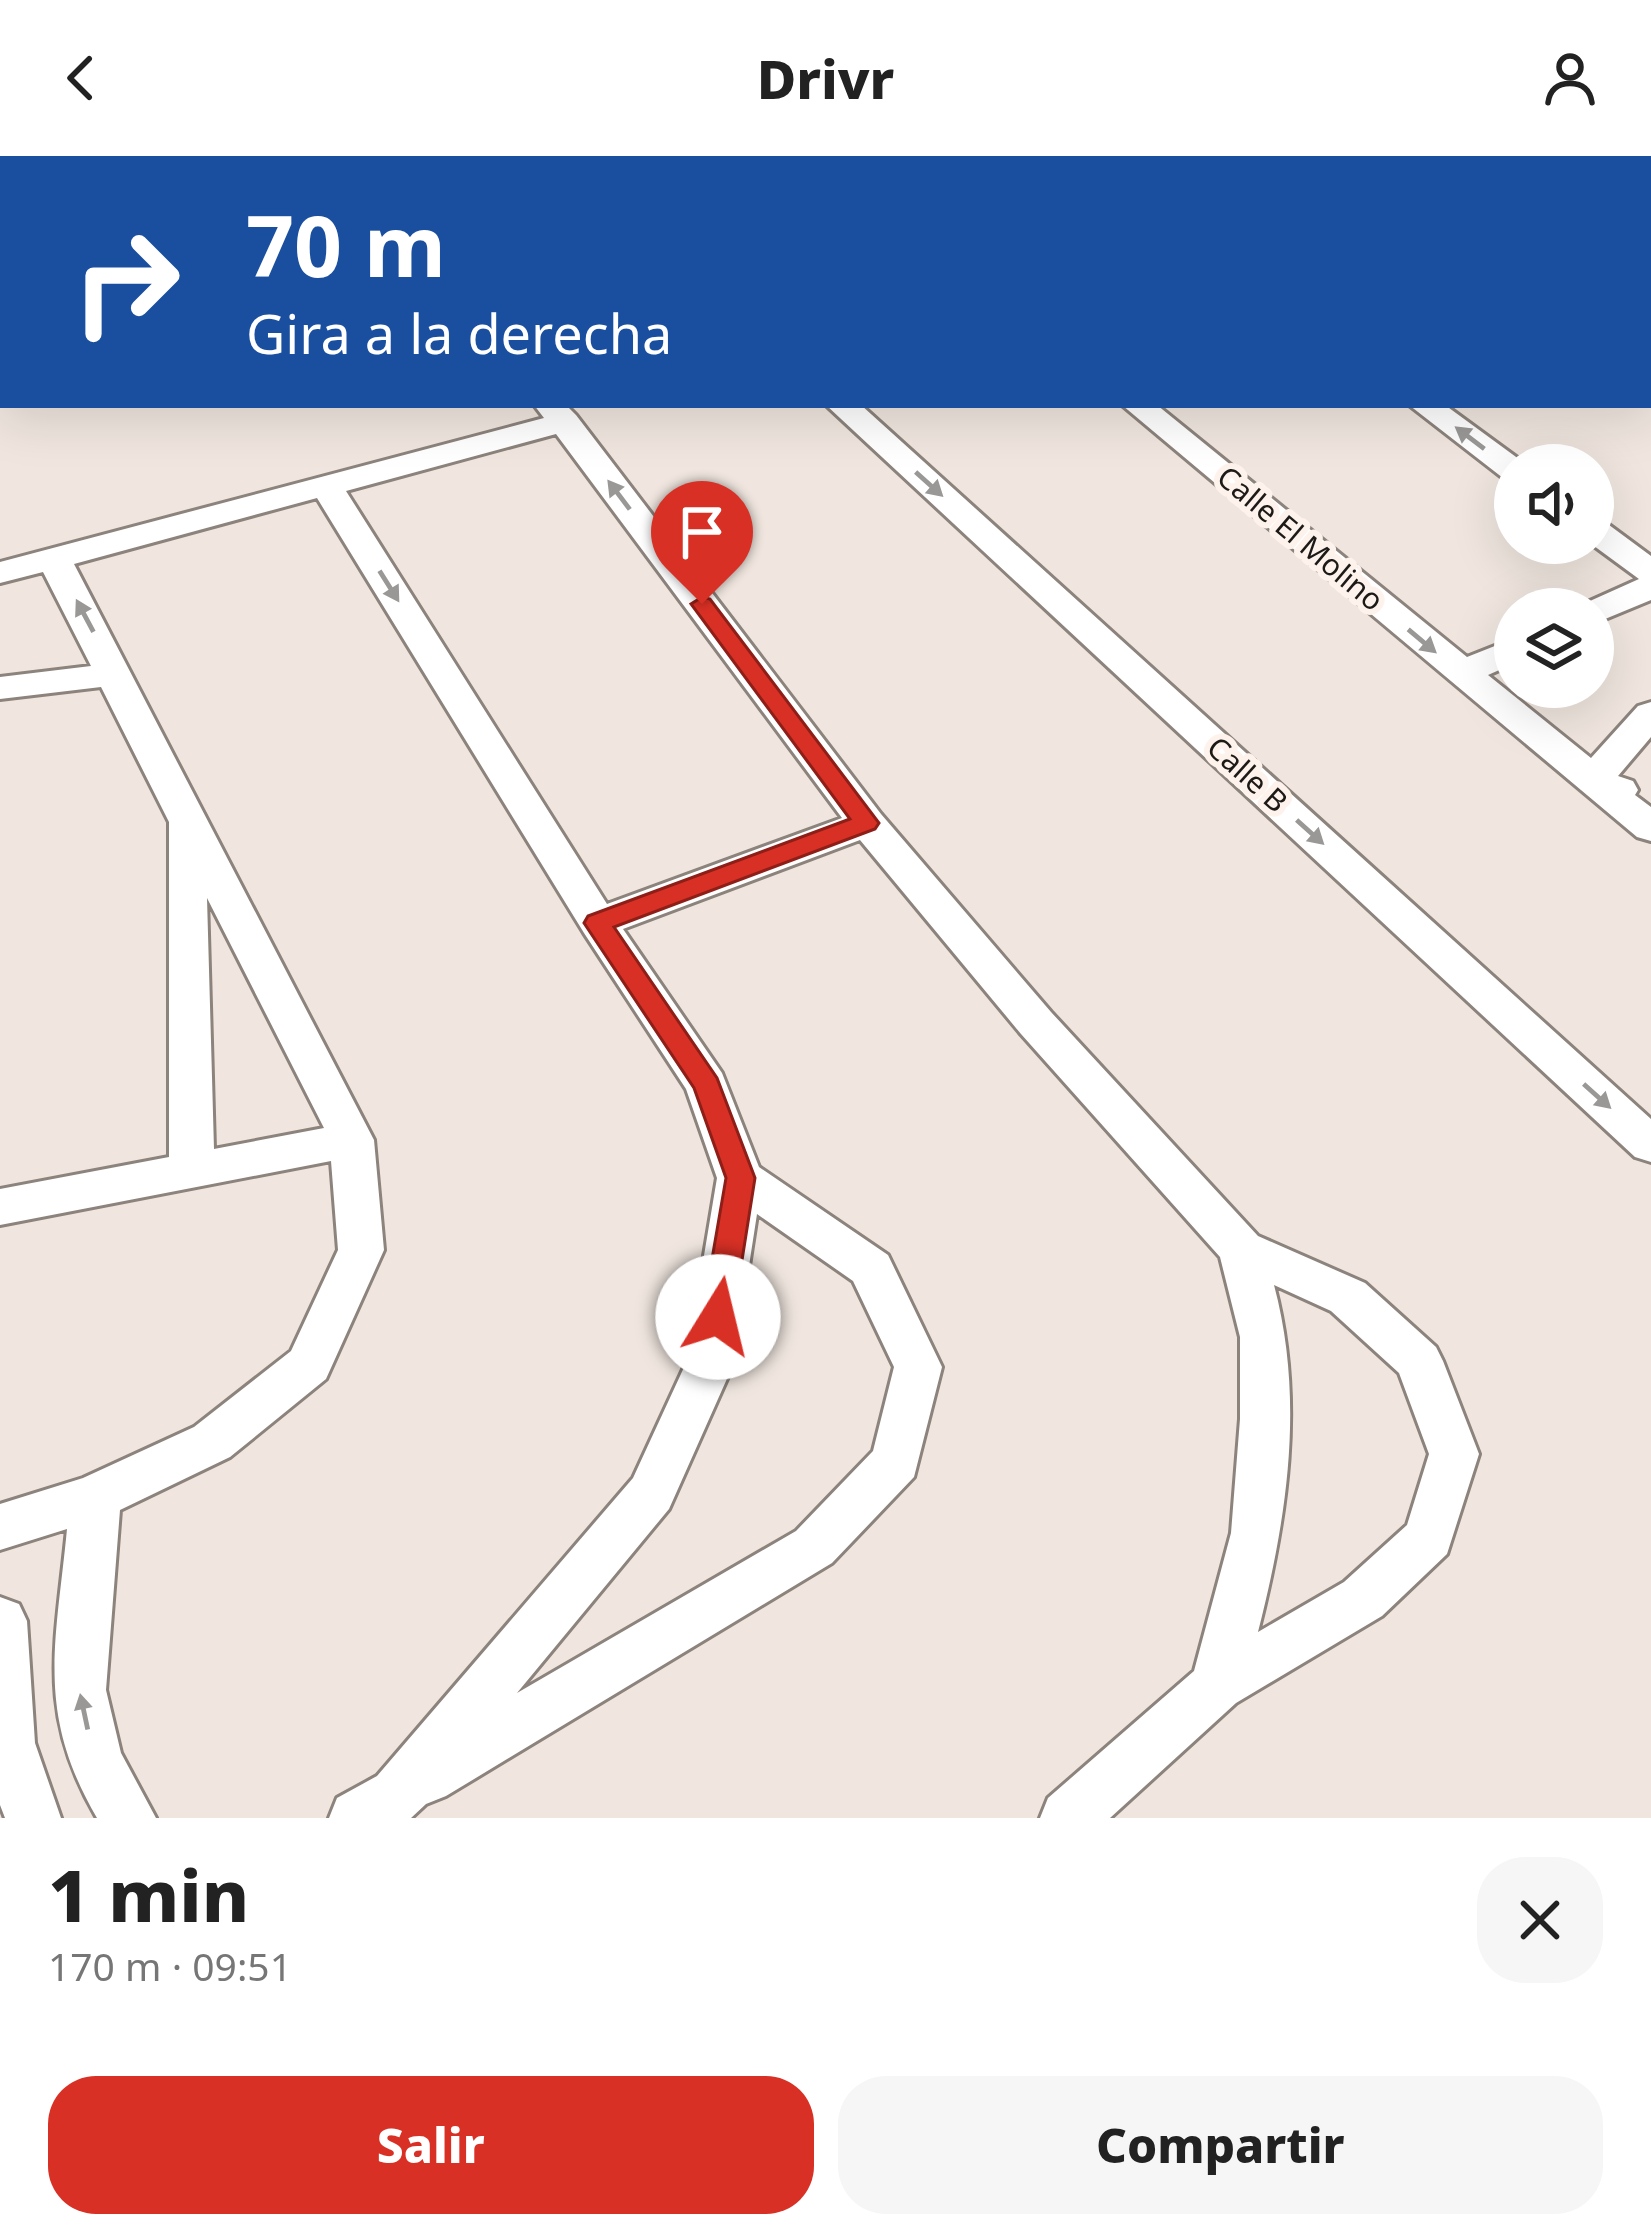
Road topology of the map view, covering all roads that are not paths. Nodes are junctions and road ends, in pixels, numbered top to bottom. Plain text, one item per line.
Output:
1 (854, 408) edge
2 (1142, 408) edge
3 (1430, 408) edge
4 (558, 414) edge
5 (1494, 455) edge
6 (327, 487) junction
7 (1614, 545) edge
8 (54, 559) junction
9 (1651, 572) edge
10 (0, 573) edge
11 (1651, 587) edge
12 (1614, 604) edge
13 (1494, 659) edge
14 (116, 674) junction
15 (1460, 674) junction
16 (0, 688) edge
17 (1651, 714) edge
18 (1592, 781) junction
19 (1651, 799) edge
20 (186, 812) junction
21 (866, 823) junction
22 (1651, 828) edge
23 (598, 923) junction
24 (352, 1141) junction
25 (1651, 1145) edge
26 (192, 1171) junction
27 (740, 1178) junction
28 (0, 1207) edge
29 (1241, 1249) junction
30 (95, 1497) junction
31 (0, 1527) edge
32 (0, 1621) edge
33 (1217, 1684) junction
34 (377, 1806) edge
35 (33, 1818) edge
36 (128, 1818) edge
37 (1068, 1818) edge

1 -> 25 street, Calle B
2 -> 15 street, Calle El Molino
5 -> 3 street
4 - 6 street
21 -> 4 street
6 - 8 street
6 -> 23 street
7 - 9 street
8 - 10 street
14 -> 8 street
11 - 12 street
13 - 15 street
14 - 16 street
14 - 20 street
15 - 18 street, Calle El Molino
17 - 18 street
18 - 19 street, Calle El Molino
18 - 22 street, Calle El Molino
20 - 24 street
20 - 26 street
21 - 23 street
21 - 29 street
23 - 27 street
24 - 26 street
24 - 30 street
26 - 28 street
27 - 34 street
27 - 34 street
29 - 33 street
29 - 33 street
30 - 31 street
36 -> 30 street
32 - 35 street
33 - 37 street

